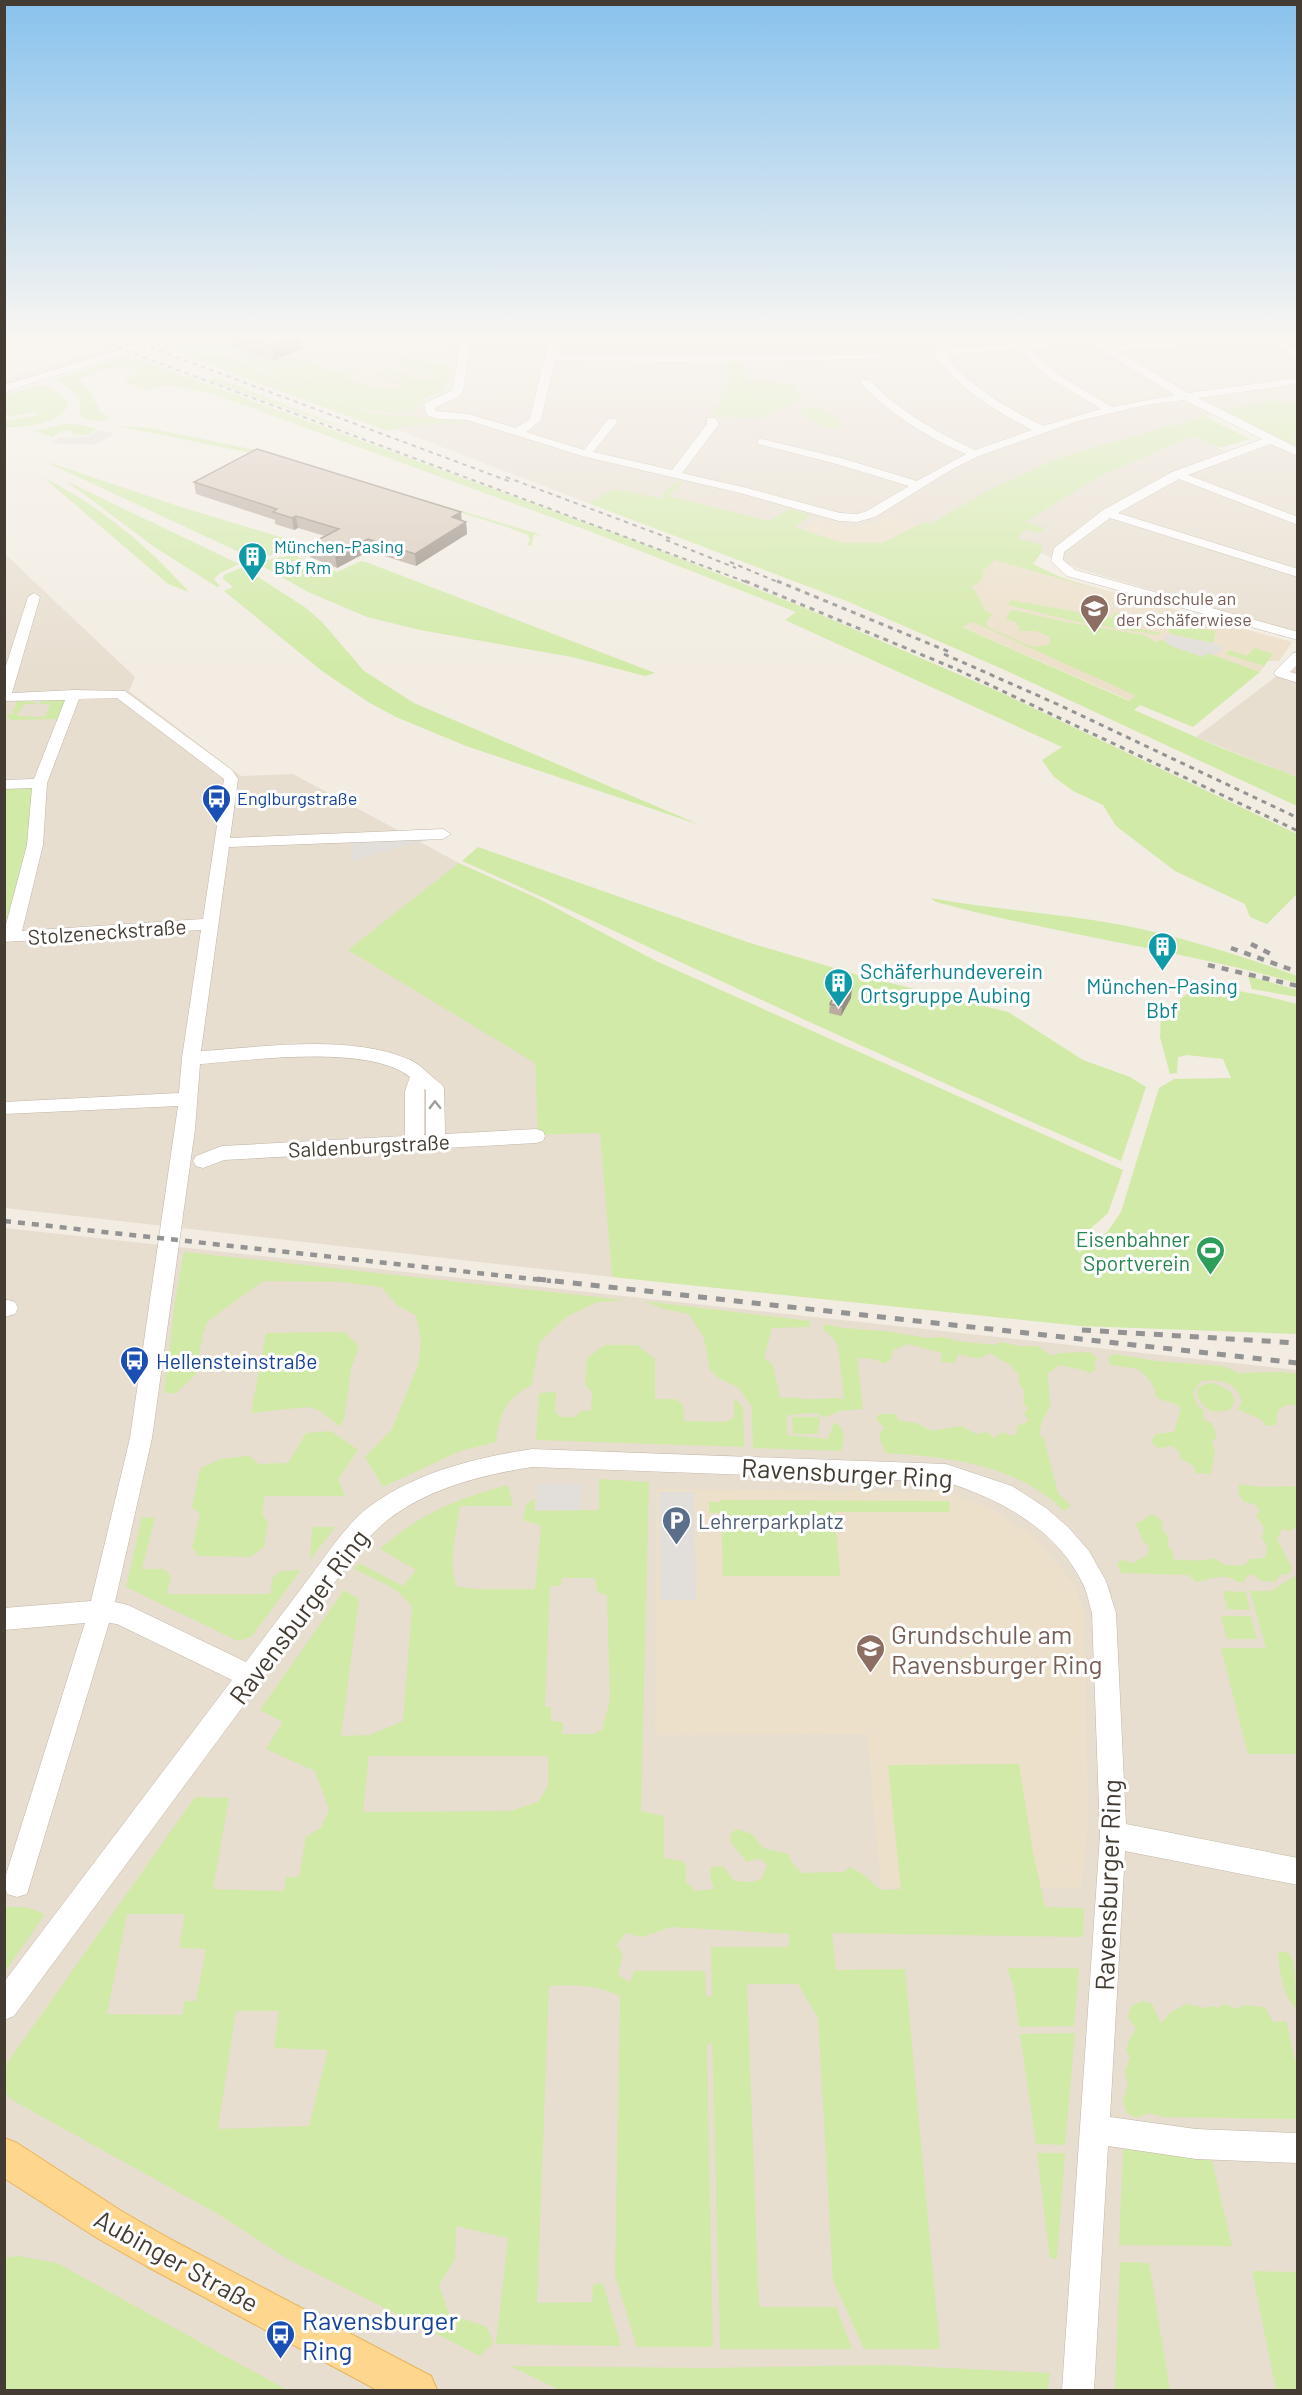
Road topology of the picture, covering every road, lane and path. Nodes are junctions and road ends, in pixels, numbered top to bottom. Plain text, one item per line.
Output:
1 (572, 450) edge
2 (589, 450) edge
3 (693, 450) edge
4 (794, 450) edge
5 (966, 450) edge
6 (987, 450) edge
7 (1243, 450) edge
8 (586, 454) junction
9 (975, 454) junction
10 (675, 474) junction
11 (1176, 474) junction
12 (918, 485) junction
13 (1107, 513) junction
14 (1298, 521) edge
15 (1298, 573) edge
16 (34, 597) dead end
17 (1298, 636) edge
18 (1298, 656) edge
19 (1298, 679) edge
20 (74, 694) junction
21 (4, 696) edge
22 (40, 783) junction
23 (4, 785) edge
24 (443, 834) dead end
25 (221, 843) junction
26 (209, 924) junction
27 (8, 937) edge
28 (191, 1058) junction
29 (419, 1077) junction
30 (187, 1099) junction
31 (4, 1108) edge
32 (536, 1136) dead end
33 (436, 1142) junction
34 (415, 1143) junction
35 (203, 1161) dead end
36 (101, 1611) junction
37 (4, 1619) edge
38 (251, 1677) junction
39 (1113, 1835) junction
40 (1298, 1872) edge
41 (17, 1884) dead end
42 (4, 2006) edge
43 (1095, 2128) junction
44 (1298, 2148) edge
45 (4, 2156) edge
46 (417, 2391) edge
47 (1078, 2391) edge

1 - 8 street
2 - 8 street
3 - 10 street
4 - 12 street
5 - 9 street
6 - 9 street
7 - 11 street
8 - 10 street
9 - 12 street
10 - 12 street
11 - 13 street
11 - 14 street
13 - 15 street
13 - 17 street
16 - 21 street
18 - 19 street
20 - 21 street
20 - 22 street
20 - 25 street
22 - 23 street
22 - 27 street
24 - 25 street
25 - 26 street
26 - 27 street, Stolzeneckstraße
26 - 28 street
28 - 29 street
28 - 30 street
33 -> 29 street
29 - 34 street
30 - 31 street
30 - 36 street
32 - 33 street, Saldenburgstraße
33 - 34 street, Saldenburgstraße
34 - 35 street, Saldenburgstraße
36 - 37 street
36 - 38 street
36 - 41 street
38 - 39 street, Ravensburger Ring
38 - 42 street, Ravensburger Ring
39 - 40 street
39 - 43 street, Ravensburger Ring
43 - 44 street
43 - 47 street, Ravensburger Ring
45 - 46 main road, Aubinger Straße

